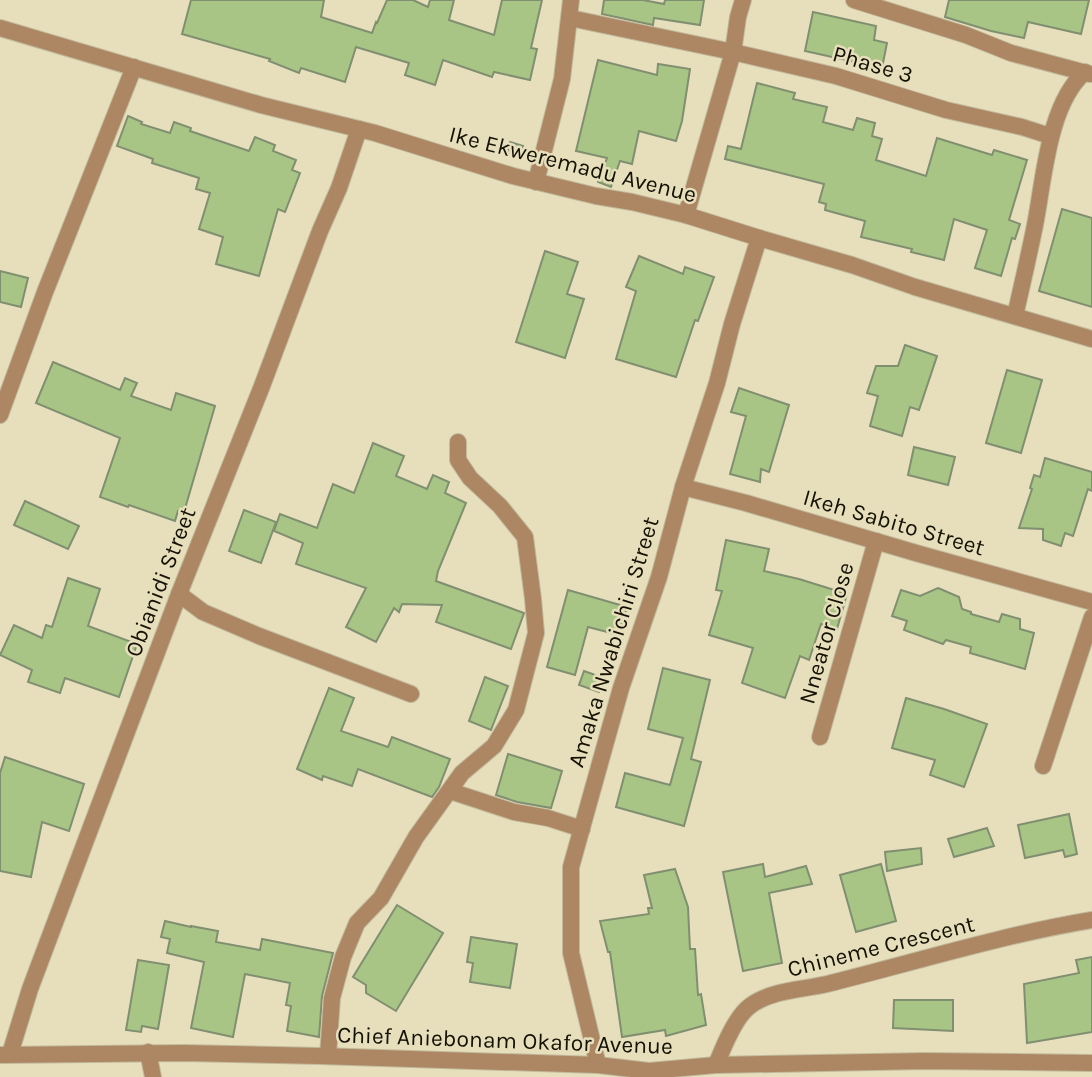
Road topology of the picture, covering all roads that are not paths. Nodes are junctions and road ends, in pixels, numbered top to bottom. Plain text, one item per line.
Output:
1 (571, 0) edge
2 (743, 0) edge
3 (854, 0) edge
4 (570, 18) junction
5 (0, 28) edge
6 (733, 52) junction
7 (134, 67) junction
8 (1088, 74) edge
9 (359, 129) junction
10 (1050, 136) junction
11 (536, 183) junction
12 (686, 215) junction
13 (758, 238) junction
14 (1015, 316) junction
15 (1092, 339) edge
16 (0, 415) edge
17 (458, 442) dead end
18 (682, 487) junction
19 (876, 541) junction
20 (179, 594) junction
21 (1092, 602) edge
22 (1092, 617) edge
23 (411, 694) dead end
24 (820, 737) dead end
25 (1043, 766) dead end
26 (450, 790) junction
27 (582, 829) junction
28 (1092, 920) edge
29 (148, 1052) junction
30 (5, 1054) edge
31 (328, 1056) junction
32 (488, 1061) junction
33 (1092, 1063) edge
34 (598, 1065) junction
35 (716, 1065) junction
36 (153, 1077) edge
37 (475, 1077) edge

1 - 4 street
2 - 6 street
3 - 8 street
4 - 6 street, Phase 3
4 - 11 street
5 - 7 street, Ike Ekweremadu Avenue
6 - 10 street, Phase 3
6 - 12 street
7 - 9 street, Ike Ekweremadu Avenue
7 - 16 street
8 - 10 street
9 - 11 street, Ike Ekweremadu Avenue
9 - 20 street, Obianidi Street
10 - 14 street
11 - 12 street, Ike Ekweremadu Avenue
12 - 13 street, Ike Ekweremadu Avenue
13 - 14 street, Ike Ekweremadu Avenue
13 - 18 street, Amaka Nwabichiri Street
14 - 15 street, Ike Ekweremadu Avenue
17 - 26 street
18 - 19 street, Ikeh Sabito Street
18 - 27 street, Amaka Nwabichiri Street
19 - 21 street, Ikeh Sabito Street
19 - 24 street, Nneator Close
20 - 23 street
20 - 30 street, Obianidi Street
22 - 25 street
26 - 27 street
26 - 31 street
27 - 34 street, Amaka Nwabichiri Street
28 - 35 street, Chineme Crescent
29 - 30 street, Chief Aniebonam Okafor Avenue
29 - 31 street, Chief Aniebonam Okafor Avenue
29 - 36 street
31 - 32 street, Chief Aniebonam Okafor Avenue
32 - 34 street, Chief Aniebonam Okafor Avenue
32 - 37 street
33 - 35 street, Chief Aniebonam Okafor Avenue
34 - 35 street, Chief Aniebonam Okafor Avenue

